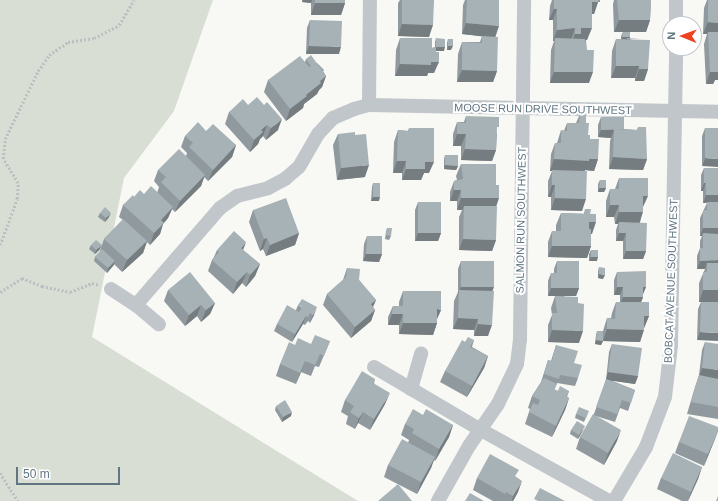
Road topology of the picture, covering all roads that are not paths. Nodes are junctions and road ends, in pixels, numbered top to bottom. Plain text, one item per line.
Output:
1 (370, 0) edge
2 (524, 0) edge
3 (676, 0) edge
4 (676, 16) edge
5 (676, 56) edge
6 (369, 105) junction
7 (522, 109) junction
8 (675, 111) junction
9 (718, 112) edge
10 (111, 289) road end
11 (136, 305) junction
12 (159, 324) dead end
13 (421, 353) dead end
14 (374, 367) dead end
15 (411, 389) junction
16 (481, 430) junction
17 (438, 501) edge
18 (609, 501) edge
19 (614, 501) edge

1 - 6 street
2 - 7 street, SALMON RUN SOUTHWEST
3 - 4 street
5 - 8 street, BOBCAT AVENUE SOUTHWEST
6 - 7 street, MOOSE RUN DRIVE SOUTHWEST
6 - 11 street
7 - 8 street, MOOSE RUN DRIVE SOUTHWEST
7 - 16 street, SALMON RUN SOUTHWEST
8 - 9 street, MOOSE RUN DRIVE SOUTHWEST
8 - 19 street, BOBCAT AVENUE SOUTHWEST
10 - 11 street
11 - 12 street
13 - 15 street
14 - 15 street
15 - 16 street
16 - 17 street, SALMON RUN SOUTHWEST
16 - 18 street

